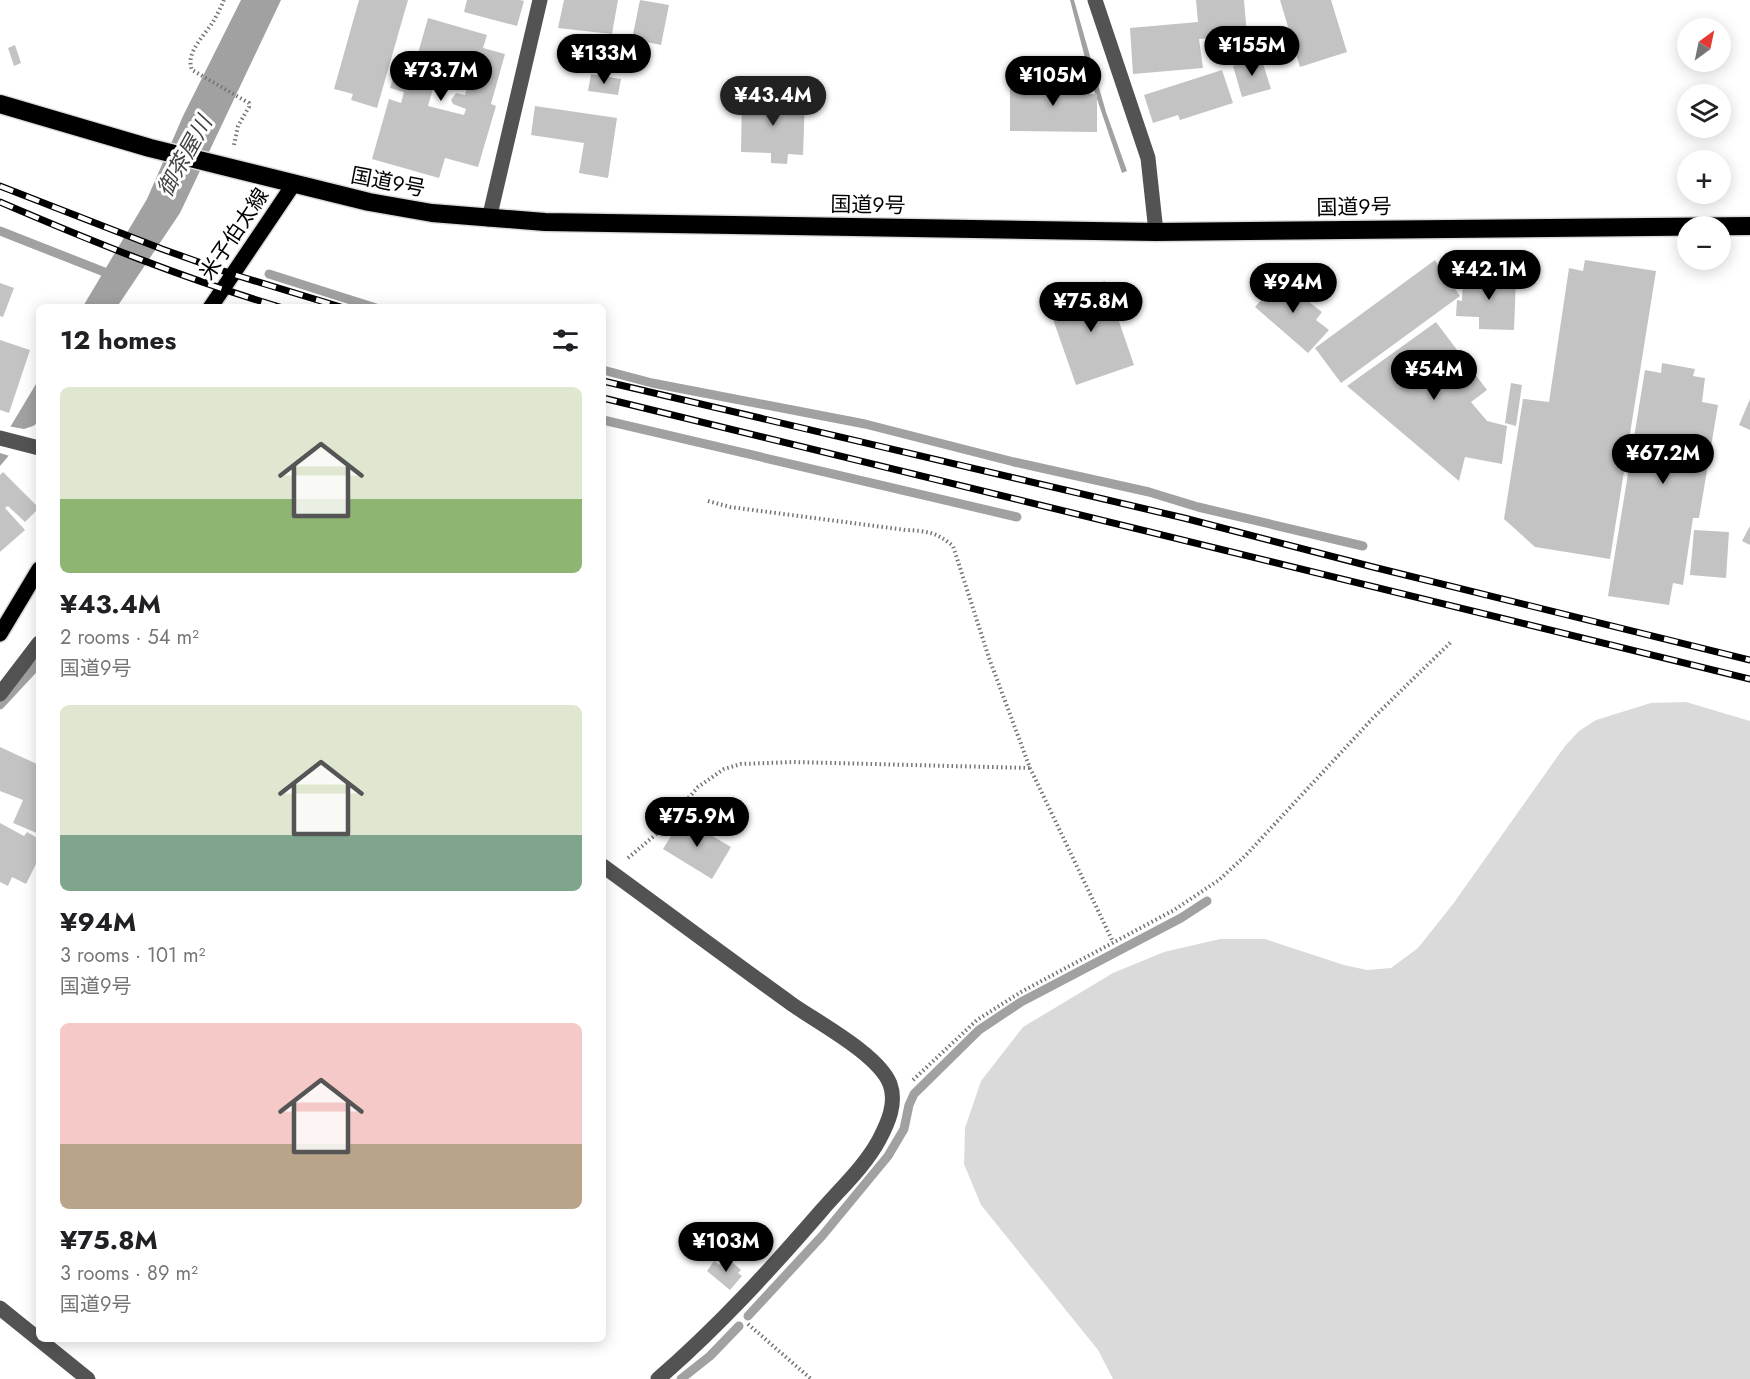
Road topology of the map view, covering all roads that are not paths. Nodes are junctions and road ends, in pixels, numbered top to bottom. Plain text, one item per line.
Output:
1 (540, 0) edge
2 (1095, 0) edge
3 (0, 104) edge
4 (293, 185) junction
5 (489, 219) junction
6 (1750, 226) edge
7 (1156, 232) junction
8 (213, 304) edge
9 (0, 438) edge
10 (36, 447) edge
11 (36, 574) edge
12 (0, 634) edge
13 (36, 647) edge
14 (0, 694) edge
15 (607, 868) edge
16 (0, 1308) edge
17 (36, 1337) edge
18 (42, 1342) edge
19 (87, 1379) edge
20 (658, 1379) edge

1 - 5 street
2 - 7 street
3 - 4 highway, 国道9号
4 - 5 highway, 国道9号
4 - 8 main road, 米子伯太線
5 - 7 highway, 国道9号
6 - 7 highway, 国道9号
9 - 10 street
11 - 12 main road
13 - 14 street
15 - 20 street
16 - 17 street
18 - 19 street

